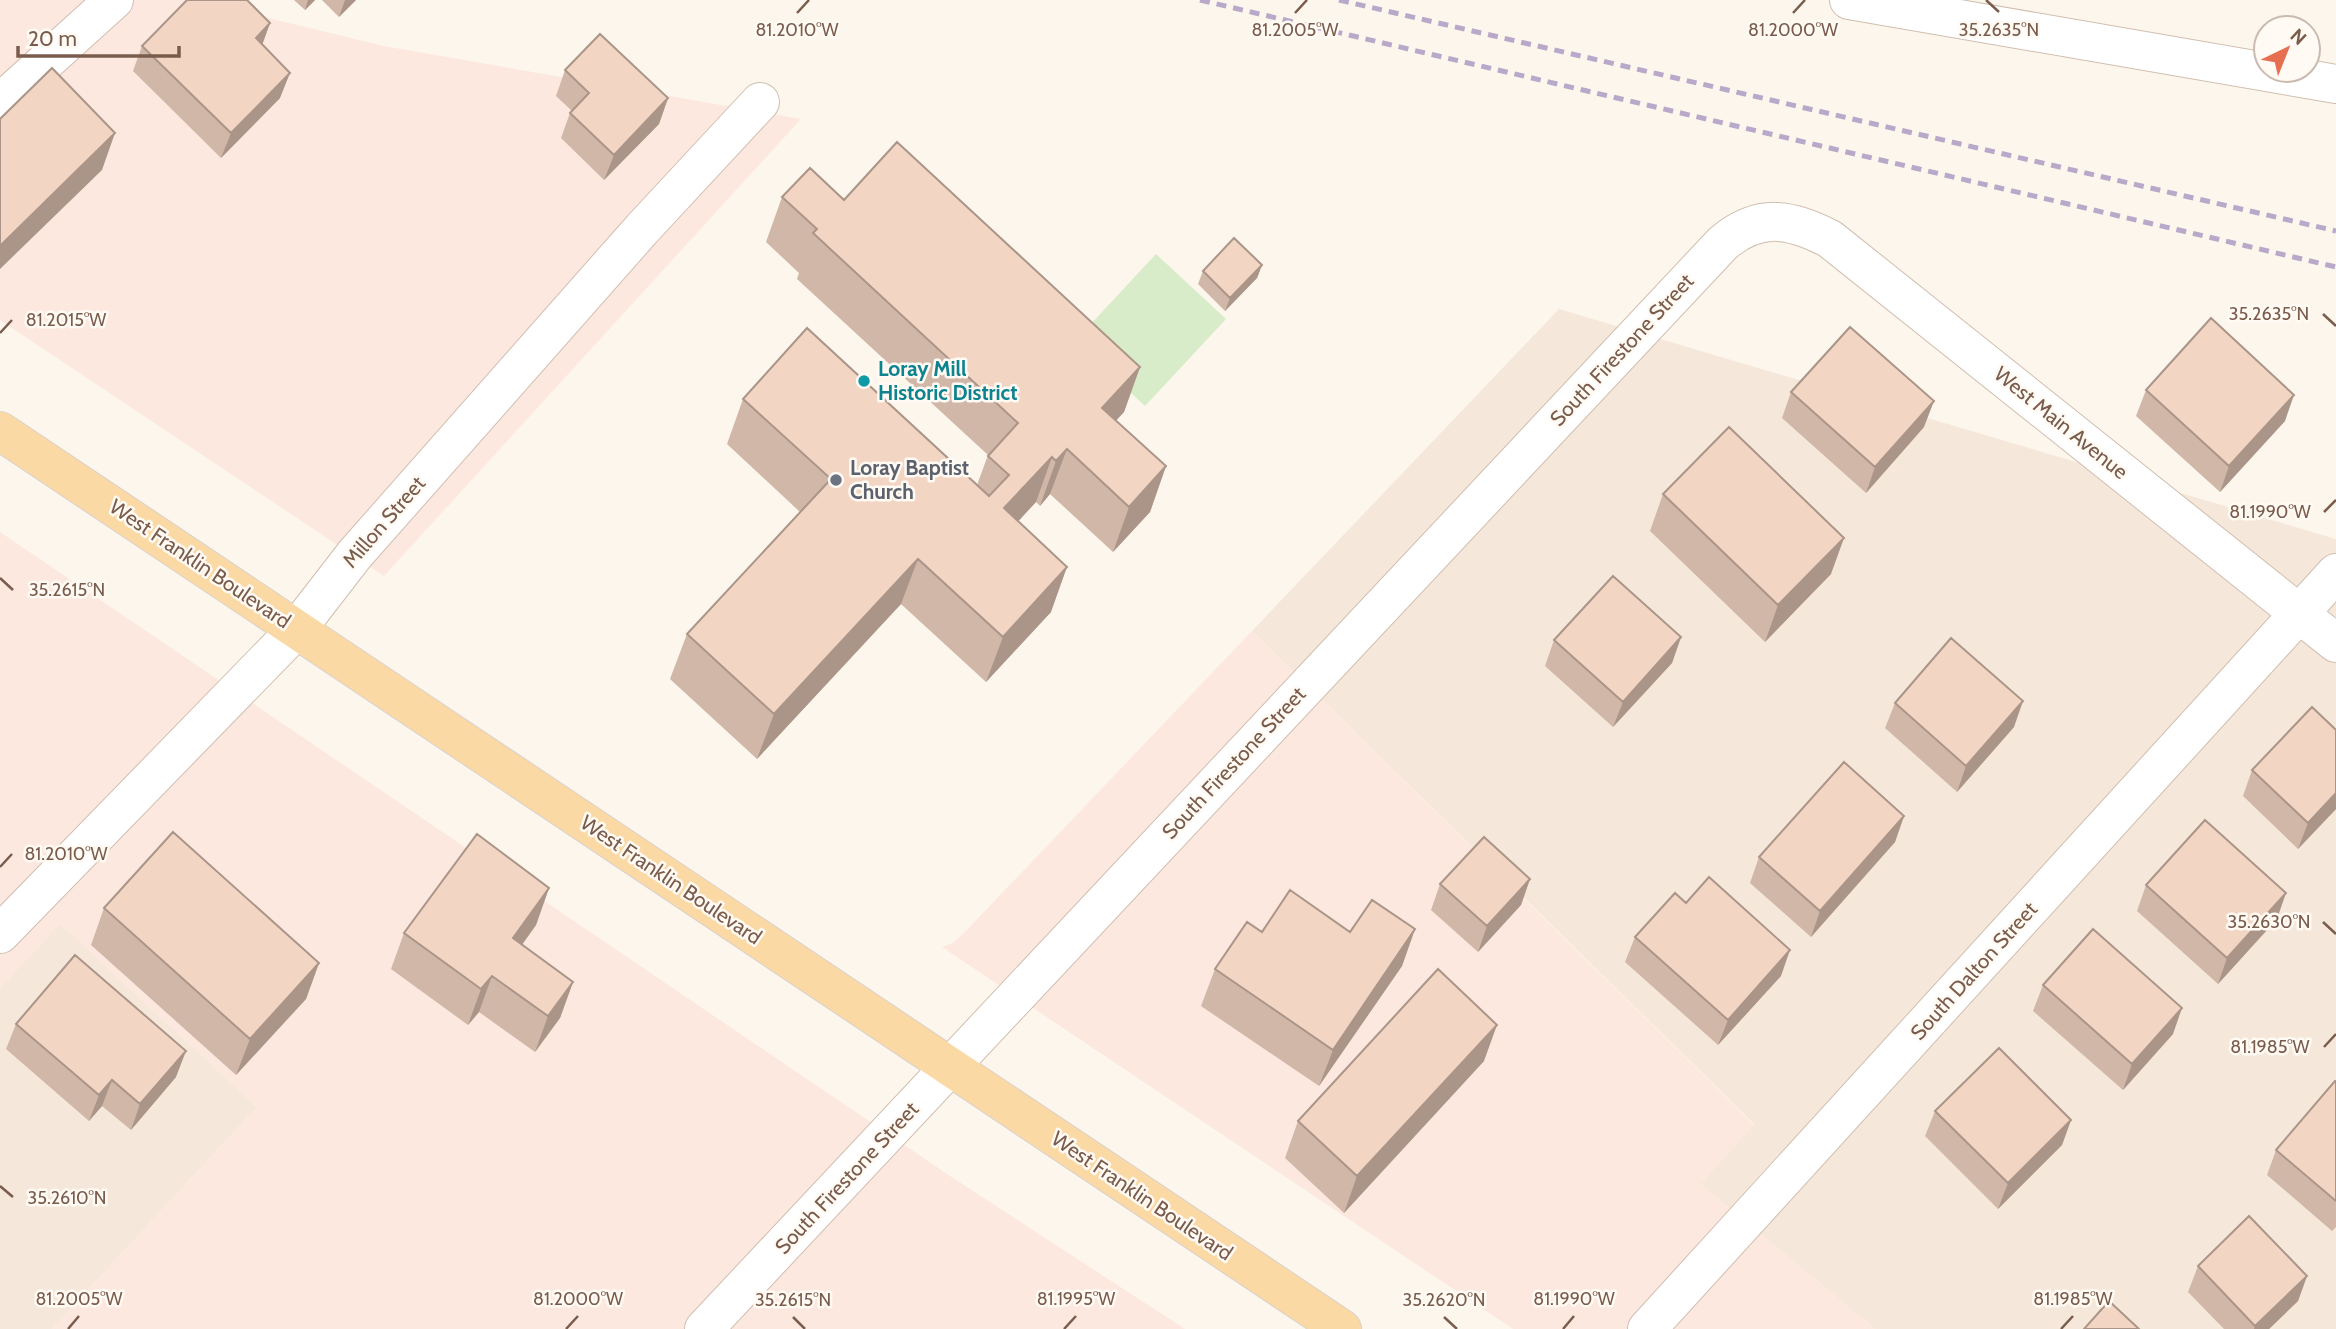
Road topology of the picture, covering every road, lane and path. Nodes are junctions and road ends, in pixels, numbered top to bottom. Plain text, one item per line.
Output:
1 (114, 0) edge
2 (1849, 0) edge
3 (1937, 8) edge
4 (2336, 84) edge
5 (760, 102) dead end
6 (0, 103) edge
7 (1777, 222) joint
8 (0, 431) edge
9 (2336, 573) edge
10 (2300, 613) junction
11 (297, 629) junction
12 (2336, 643) edge
13 (0, 934) edge
14 (951, 1068) junction
15 (704, 1329) edge
16 (1342, 1329) edge
17 (1647, 1329) edge

1 - 6 street
2 - 3 street
3 - 4 street
5 - 11 street, Millon Street
7 - 10 street, West Main Avenue
7 - 14 street, South Firestone Street
8 - 11 main road, West Franklin Boulevard
9 - 10 street, South Dalton Street
10 - 12 street, West Main Avenue
10 - 17 street, South Dalton Street
11 - 13 street, Millon Street
11 - 14 main road, West Franklin Boulevard
14 - 15 street, South Firestone Street
14 - 16 main road, West Franklin Boulevard

